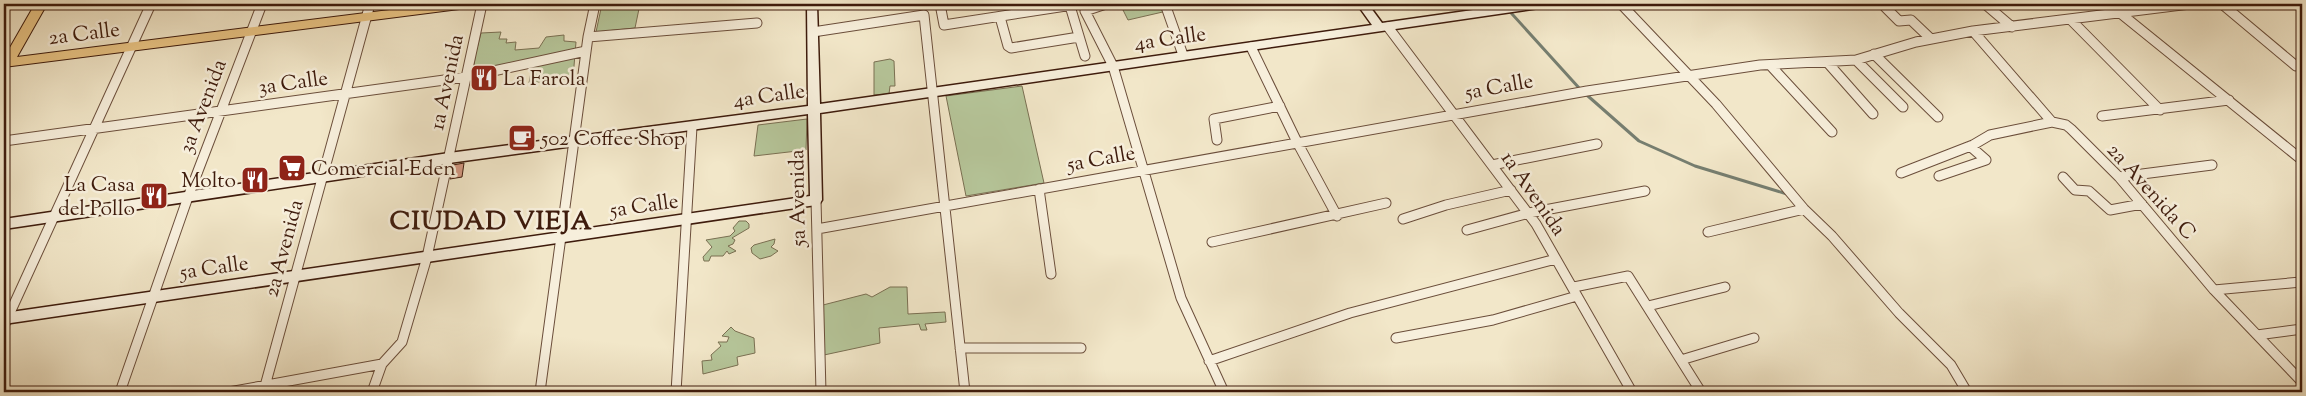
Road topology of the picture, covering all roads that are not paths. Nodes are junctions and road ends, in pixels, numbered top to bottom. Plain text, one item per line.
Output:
1 (41, 4) edge
2 (151, 4) edge
3 (262, 4) edge
4 (370, 4) edge
5 (467, 4) edge
6 (482, 4) edge
7 (594, 4) edge
8 (812, 4) edge
9 (940, 4) edge
10 (1106, 4) edge
11 (1165, 4) edge
12 (1362, 4) edge
13 (1539, 4) edge
14 (1621, 4) edge
15 (1985, 4) edge
16 (2110, 4) edge
17 (2190, 4) edge
18 (2222, 4) edge
19 (1078, 6) edge
20 (1885, 8) dead end
21 (2122, 13) junction
22 (366, 17) junction
23 (1000, 17) junction
24 (2071, 20) junction
25 (757, 23) dead end
26 (1384, 27) junction
27 (2012, 27) junction
28 (1973, 31) junction
29 (251, 32) junction
30 (813, 32) junction
31 (588, 37) junction
32 (1079, 37) junction
33 (1931, 39) junction
34 (1251, 47) junction
35 (130, 48) junction
36 (586, 51) junction
37 (1874, 54) junction
38 (1183, 55) junction
39 (1084, 56) dead end
40 (1856, 60) junction
41 (1827, 62) junction
42 (5, 64) edge
43 (1770, 65) junction
44 (1113, 66) junction
45 (2296, 66) dead end
46 (466, 77) junction
47 (1690, 77) junction
48 (933, 92) junction
49 (344, 93) junction
50 (2228, 100) junction
51 (1280, 106) junction
52 (1903, 107) dead end
53 (816, 109) junction
54 (221, 110) junction
55 (2160, 110) junction
56 (1872, 114) dead end
57 (1453, 115) junction
58 (2102, 116) dead end
59 (1938, 117) dead end
60 (2052, 122) junction
61 (692, 126) junction
62 (94, 127) junction
63 (1832, 132) dead end
64 (1218, 140) dead end
65 (4, 141) edge
66 (576, 141) junction
67 (1297, 142) junction
68 (1598, 144) dead end
69 (1970, 146) junction
70 (449, 158) junction
71 (2302, 160) edge
72 (1492, 165) junction
73 (2212, 165) dead end
74 (1143, 170) junction
75 (1901, 173) dead end
76 (1939, 176) dead end
77 (323, 177) junction
78 (2063, 177) dead end
79 (2119, 177) junction
80 (1038, 189) junction
81 (1511, 190) junction
82 (1645, 191) dead end
83 (188, 197) junction
84 (816, 200) junction
85 (1386, 203) dead end
86 (2142, 204) junction
87 (944, 205) junction
88 (1804, 209) junction
89 (1528, 213) junction
90 (52, 216) junction
91 (1337, 216) junction
92 (688, 219) junction
93 (1403, 220) dead end
94 (4, 224) edge
95 (818, 229) junction
96 (1467, 230) dead end
97 (1708, 232) dead end
98 (560, 237) junction
99 (1212, 242) dead end
100 (427, 257) junction
101 (1556, 259) junction
102 (1051, 274) dead end
103 (297, 276) junction
104 (2301, 282) edge
105 (1725, 287) dead end
106 (2214, 290) junction
107 (1576, 292) junction
108 (155, 296) junction
109 (1648, 306) junction
110 (5, 321) edge
111 (2302, 329) edge
112 (2257, 335) junction
113 (1396, 338) dead end
114 (1754, 338) dead end
115 (960, 348) junction
116 (1080, 348) dead end
117 (1681, 360) junction
118 (1209, 361) junction
119 (382, 364) junction
120 (2302, 382) edge
121 (265, 386) junction
122 (278, 388) edge
123 (120, 392) edge
124 (230, 392) edge
125 (372, 392) edge
126 (540, 392) edge
127 (676, 392) edge
128 (821, 392) edge
129 (965, 392) edge
130 (1224, 392) edge
131 (1632, 392) edge
132 (1701, 392) edge
133 (1789, 392) edge
134 (1814, 392) edge
135 (1967, 392) edge

1 - 42 main road
2 - 35 street
3 - 29 street, 3a Avenida
4 - 22 street, 2a Avenida
5 - 22 main road, 2a Calle
6 - 46 street, 1a Avenida
7 - 31 street
8 - 30 street, 5a Avenida
9 - 23 street
10 - 19 street
11 - 38 street
12 - 26 street, 1a Avenida
13 - 26 street, 4a Calle
14 - 47 street
15 - 27 street
16 - 21 street
17 - 21 street, 5a Calle
18 - 45 street
19 - 23 street
19 - 32 street
19 - 44 street
20 - 33 street
21 - 24 street, 5a Calle
21 - 50 street
22 - 29 main road, 2a Calle
22 - 49 street, 2a Avenida
23 - 32 street
24 - 27 street, 5a Calle
24 - 55 street
25 - 31 street
26 - 34 street, 4a Calle
26 - 57 street, 1a Avenida
27 - 28 street, 5a Calle
28 - 33 street, 5a Calle
28 - 60 street, 2a Avenida C
29 - 35 main road, 2a Calle
29 - 54 street, 3a Avenida
30 - 48 street
30 - 53 street, 5a Avenida
31 - 36 street
32 - 39 street
33 - 37 street, 5a Calle
34 - 38 street, 4a Calle
34 - 51 street
35 - 42 main road, 2a Calle
35 - 62 street
36 - 46 street, 3a Calle
36 - 66 street
37 - 40 street, 5a Calle
37 - 59 street
38 - 44 street, 4a Calle
40 - 41 street, 5a Calle
40 - 52 street
41 - 43 street, 5a Calle
41 - 56 street
43 - 47 street, 5a Calle
43 - 63 street
44 - 48 street, 4a Calle
44 - 74 street
46 - 49 street, 3a Calle
46 - 70 street, 1a Avenida
47 - 57 street, 5a Calle
47 - 88 street
48 - 53 street, 4a Calle
48 - 87 street
49 - 54 street, 3a Calle
49 - 77 street, 2a Avenida
50 - 55 street
50 - 71 street
51 - 64 street
51 - 67 street
53 - 61 street, 4a Calle
53 - 84 street, 5a Avenida
54 - 62 street, 3a Calle
54 - 83 street, 3a Avenida
55 - 58 street
57 - 67 street, 5a Calle
57 - 72 street, 1a Avenida
60 - 69 street
60 - 79 street, 2a Avenida C
61 - 66 street, 4a Calle
61 - 92 street
62 - 65 street, 3a Calle
62 - 90 street
66 - 70 street, 4a Calle
66 - 98 street
67 - 74 street, 5a Calle
67 - 91 street
68 - 72 street
69 - 75 street
69 - 76 street
70 - 77 street, 4a Calle
70 - 100 street, 1a Avenida
72 - 81 street, 1a Avenida
73 - 79 street
74 - 80 street, 5a Calle
74 - 118 street
77 - 83 street, 4a Calle
77 - 103 street, 2a Avenida
78 - 86 street
79 - 86 street, 2a Avenida C
80 - 87 street, 5a Calle
80 - 102 street
81 - 89 street, 1a Avenida
81 - 93 street
82 - 89 street
83 - 90 street, 4a Calle
83 - 108 street, 3a Avenida
84 - 92 street, 5a Calle
84 - 95 street, 5a Avenida
85 - 91 street
86 - 106 street, 2a Avenida C
87 - 95 street, 5a Calle
87 - 115 street
88 - 97 street
88 - 135 street
89 - 96 street
89 - 101 street, 1a Avenida
90 - 94 street, 4a Calle
90 - 110 street
91 - 99 street
92 - 98 street, 5a Calle
92 - 127 street
95 - 128 street, 5a Avenida
98 - 100 street, 5a Calle
98 - 126 street
100 - 103 street, 5a Calle
100 - 119 street, 1a Avenida
101 - 107 street, 1a Avenida
101 - 118 street
103 - 108 street, 5a Calle
103 - 121 street, 2a Avenida
104 - 106 street
105 - 109 street
106 - 112 street, 2a Avenida C
107 - 109 street
107 - 113 street
107 - 131 street, 1a Avenida
108 - 110 street, 5a Calle
108 - 123 street, 3a Avenida
109 - 117 street
111 - 112 street
112 - 120 street, 2a Avenida C
114 - 117 street
115 - 116 street
115 - 129 street
117 - 132 street
118 - 130 street
119 - 122 street
119 - 125 street, 1a Avenida
121 - 122 street
121 - 124 street
133 - 134 street

